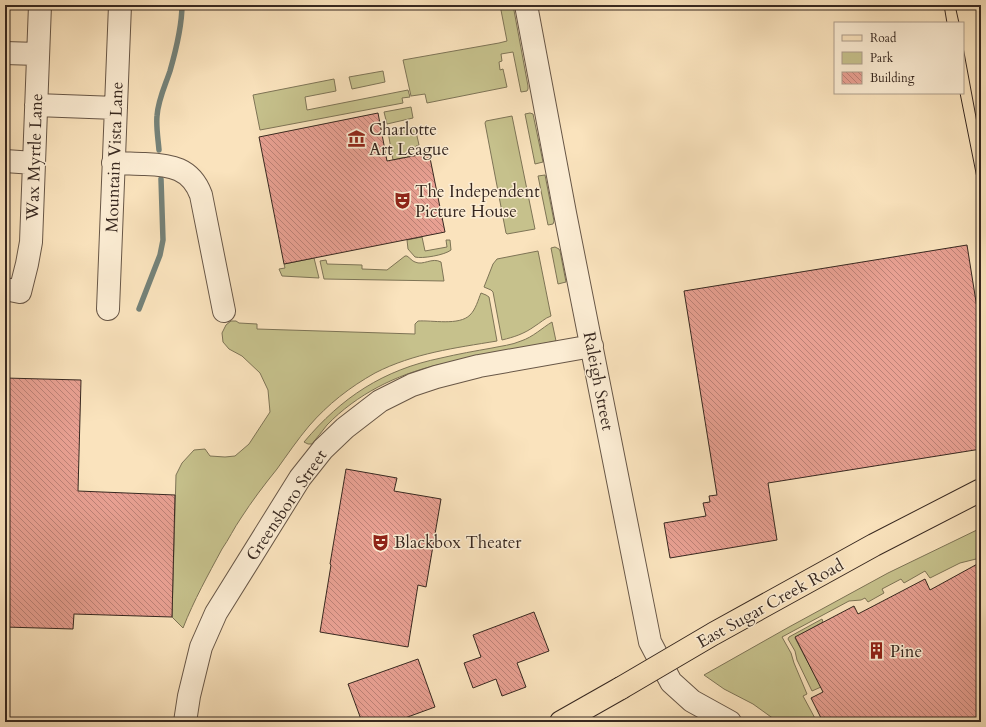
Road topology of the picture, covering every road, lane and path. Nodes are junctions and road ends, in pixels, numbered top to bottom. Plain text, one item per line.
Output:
1 (40, 5) edge
2 (120, 5) edge
3 (526, 5) edge
4 (5, 53) edge
5 (38, 54) junction
6 (36, 105) junction
7 (116, 108) junction
8 (5, 162) edge
9 (34, 163) junction
10 (114, 163) junction
11 (5, 289) edge
12 (108, 309) dead end
13 (224, 311) dead end
14 (592, 346) junction
15 (981, 490) edge
16 (185, 722) edge
17 (561, 722) edge
18 (730, 722) edge

1 - 5 street, Wax Myrtle Lane
2 - 7 street, Mountain Vista Lane
3 - 14 street, Raleigh Street
4 - 5 street
5 - 6 street, Wax Myrtle Lane
6 - 7 street
6 - 9 street, Wax Myrtle Lane
7 - 10 street, Mountain Vista Lane
8 - 9 street
9 - 11 street, Wax Myrtle Lane
10 - 12 street, Mountain Vista Lane
10 - 13 street
14 - 16 street, Greensboro Street
14 - 18 street, Raleigh Street
15 - 17 main road, East Sugar Creek Road, bridge

